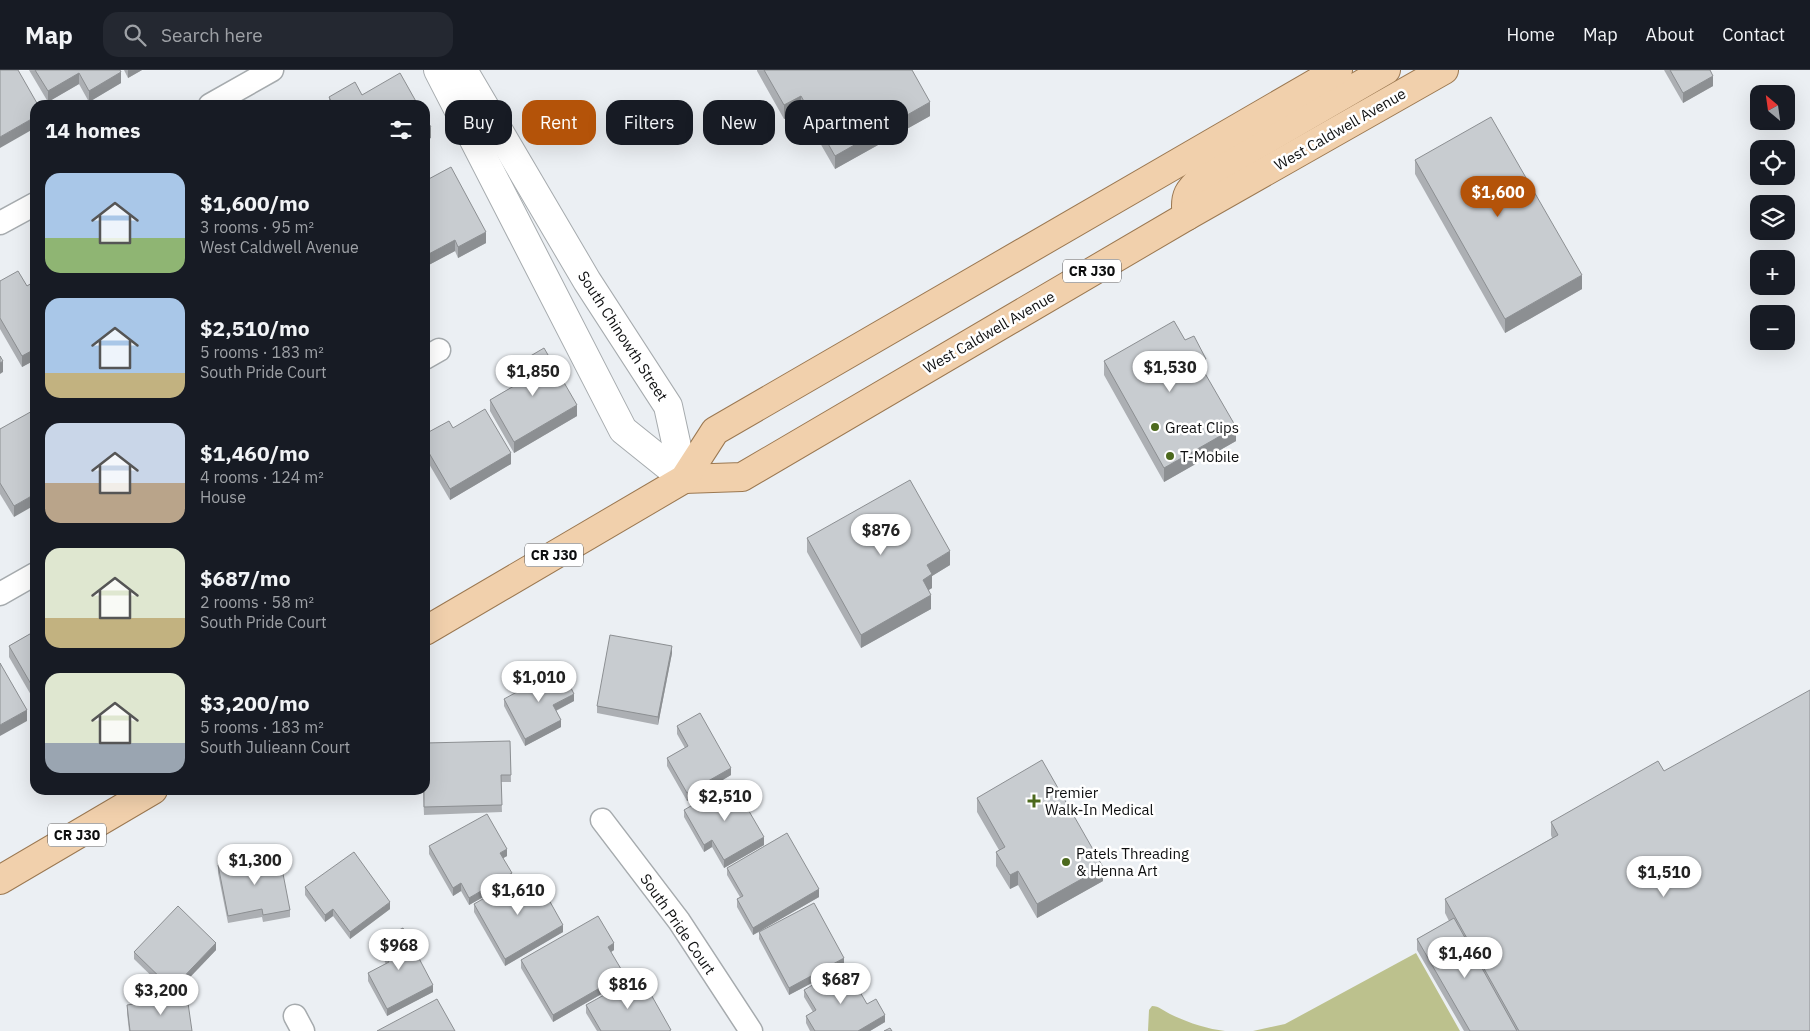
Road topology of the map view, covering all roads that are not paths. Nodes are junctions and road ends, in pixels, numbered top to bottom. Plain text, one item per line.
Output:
1 (272, 70) edge
2 (438, 70) edge
3 (463, 70) edge
4 (1338, 70) edge
5 (1386, 70) edge
6 (1444, 70) edge
7 (219, 100) edge
8 (30, 207) edge
9 (1187, 216) junction
10 (0, 224) edge
11 (684, 479) junction
12 (30, 576) edge
13 (3, 586) edge
14 (430, 627) edge
15 (144, 795) edge
16 (602, 820) dead end
17 (0, 880) edge
18 (751, 1031) edge

1 - 7 street
2 - 11 street
3 - 11 street, South Chinowth Street
4 - 11 main road, West Caldwell Avenue / CR J30
5 - 9 main road
6 - 9 main road, West Caldwell Avenue / CR J30
8 - 10 street
9 - 11 main road, West Caldwell Avenue / CR J30
11 - 14 main road, West Caldwell Avenue / CR J30
12 - 13 street
15 - 17 main road, CR J30
16 - 18 street, South Pride Court

